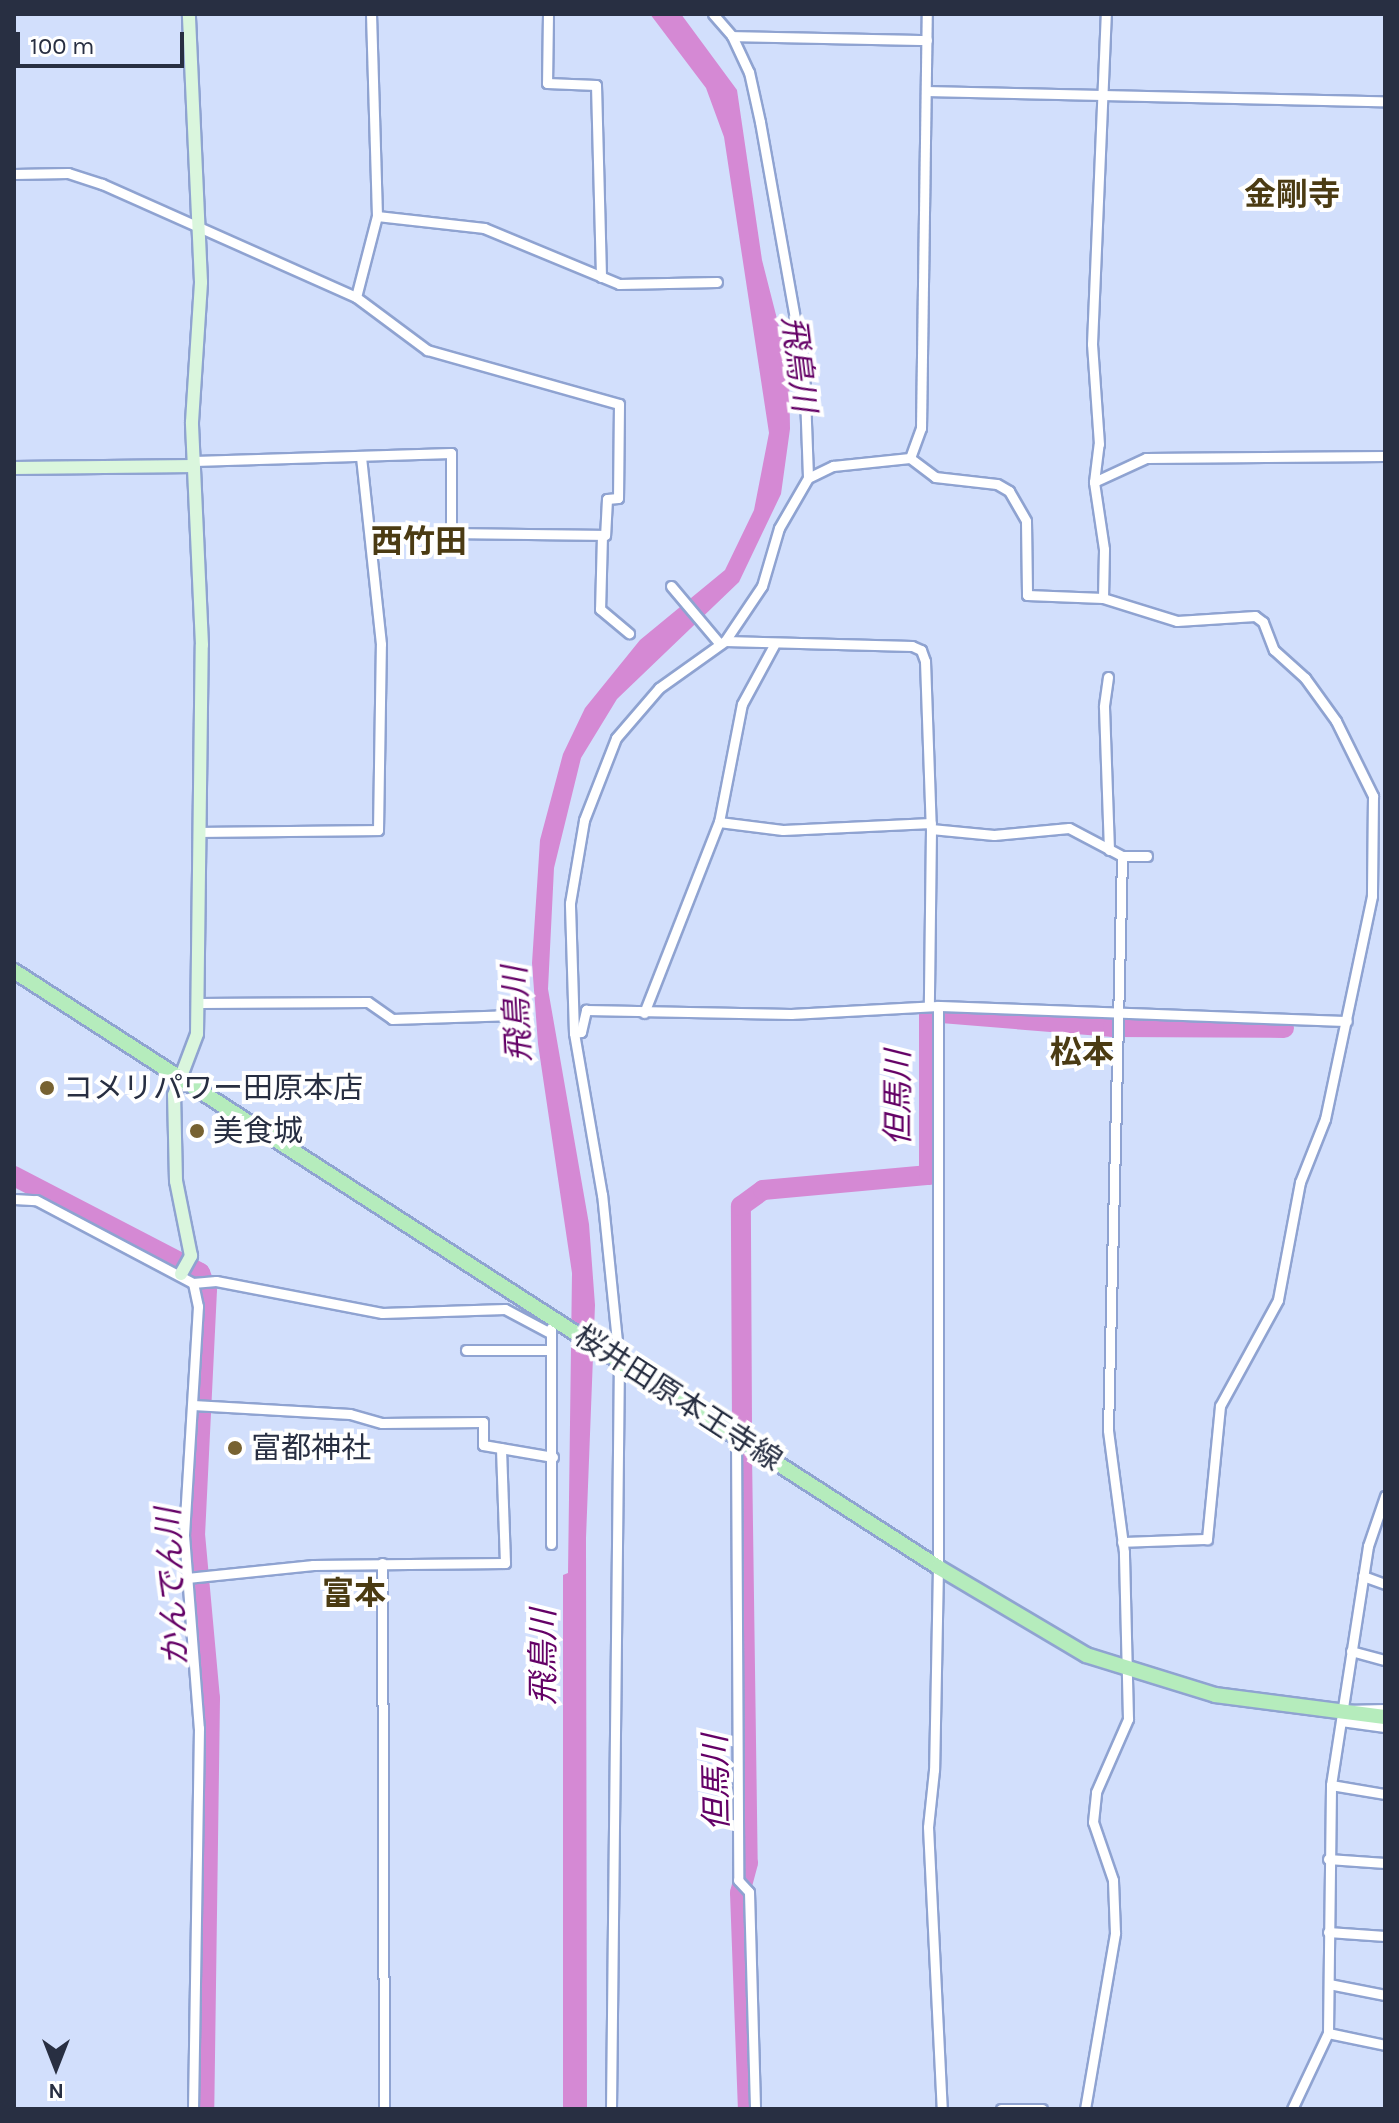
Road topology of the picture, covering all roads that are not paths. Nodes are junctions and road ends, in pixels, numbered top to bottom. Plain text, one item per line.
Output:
1 (189, 14) edge
2 (371, 14) edge
3 (548, 14) edge
4 (713, 14) edge
5 (927, 14) edge
6 (1106, 14) edge
7 (732, 36) junction
8 (927, 40) junction
9 (930, 91) junction
10 (1106, 97) junction
11 (1385, 101) edge
12 (14, 174) edge
13 (377, 216) junction
14 (200, 226) junction
15 (601, 277) junction
16 (717, 282) dead end
17 (356, 297) junction
18 (1385, 456) edge
19 (361, 457) junction
20 (910, 458) junction
21 (194, 464) junction
22 (14, 468) edge
23 (808, 478) junction
24 (1094, 482) junction
25 (602, 535) junction
26 (673, 588) dead end
27 (1103, 598) junction
28 (629, 633) dead end
29 (722, 642) junction
30 (774, 645) junction
31 (1108, 677) dead end
32 (1381, 820) edge
33 (719, 822) junction
34 (931, 826) junction
35 (200, 832) junction
36 (1109, 850) junction
37 (1122, 856) junction
38 (1147, 856) dead end
39 (14, 971) edge
40 (198, 1003) junction
41 (934, 1004) junction
42 (1119, 1009) junction
43 (644, 1013) junction
44 (515, 1015) dead end
45 (1347, 1021) junction
46 (574, 1033) junction
47 (178, 1075) junction
48 (14, 1199) edge
49 (181, 1274) junction
50 (193, 1283) junction
51 (551, 1322) junction
52 (466, 1350) dead end
53 (551, 1350) junction
54 (619, 1361) junction
55 (193, 1405) junction
56 (736, 1435) junction
57 (501, 1448) junction
58 (553, 1457) junction
59 (1385, 1496) edge
60 (1122, 1542) junction
61 (551, 1544) dead end
62 (382, 1563) junction
63 (938, 1567) junction
64 (1363, 1576) junction
65 (187, 1578) junction
66 (1385, 1584) edge
67 (1351, 1651) junction
68 (1385, 1660) edge
69 (1129, 1671) junction
70 (1385, 1709) edge
71 (1342, 1716) junction
72 (1385, 1717) edge
73 (1385, 1727) edge
74 (1331, 1785) junction
75 (1385, 1794) edge
76 (1328, 1859) junction
77 (1385, 1863) edge
78 (1328, 1932) junction
79 (1385, 1936) edge
80 (1329, 1984) junction
81 (1385, 1995) edge
82 (1328, 2033) junction
83 (1385, 2045) edge
84 (193, 2109) edge
85 (384, 2109) edge
86 (611, 2109) edge
87 (755, 2109) edge
88 (942, 2109) edge
89 (1001, 2109) edge
90 (1042, 2109) edge
91 (1085, 2109) edge
92 (1292, 2109) edge

1 - 14 street
2 - 13 street
3 - 15 street
4 - 7 street
5 - 8 street
6 - 10 street
7 - 8 street
7 - 23 street
8 - 9 street
9 - 10 street
9 - 20 street
10 - 11 street
10 - 24 street
12 - 14 street
13 - 15 street
13 - 17 street
14 - 17 street
14 - 21 street
15 - 16 street
17 - 25 street
18 - 24 street
19 - 21 street
19 - 25 street
19 - 35 street
20 - 23 street
20 - 27 street
21 - 22 street
21 - 35 street
23 - 29 street
24 - 27 street
25 - 28 street
26 - 29 street
27 - 32 street
29 - 30 street
29 - 46 street
30 - 33 street
30 - 34 street
31 - 36 street
32 - 45 street
33 - 34 street
33 - 43 street
34 - 36 street
34 - 41 street
35 - 40 street
36 - 37 street
37 - 38 street
37 - 42 street
39 - 47 main road, 桜井田原本王寺線
40 - 44 street
40 - 47 street
41 - 42 street
41 - 43 street
41 - 63 street
42 - 45 street
42 - 60 street
43 - 46 street
45 - 60 street
46 - 54 street
47 - 49 street
47 - 51 main road, 桜井田原本王寺線
48 - 49 street
49 - 50 street
50 - 51 street
50 - 55 street
51 - 53 street
51 - 54 main road, 桜井田原本王寺線
52 - 53 street
53 - 58 street
54 - 56 main road, 桜井田原本王寺線
54 - 86 street
55 - 57 street
55 - 65 street
56 - 63 main road, 桜井田原本王寺線
56 - 87 street
57 - 58 street
57 - 62 street
58 - 61 street
59 - 64 street
60 - 69 street
62 - 65 street
62 - 85 street
63 - 69 main road, 桜井田原本王寺線
63 - 88 street
64 - 66 street
64 - 67 street
65 - 84 street
67 - 68 street
67 - 71 street
69 - 71 main road, 桜井田原本王寺線
69 - 91 street
70 - 71 street
71 - 72 main road, 桜井田原本王寺線
71 - 73 street
71 - 74 street
74 - 75 street
74 - 76 street
76 - 77 street
76 - 78 street
78 - 79 street
78 - 80 street
80 - 81 street
80 - 82 street
82 - 83 street
82 - 92 street
89 - 90 street

